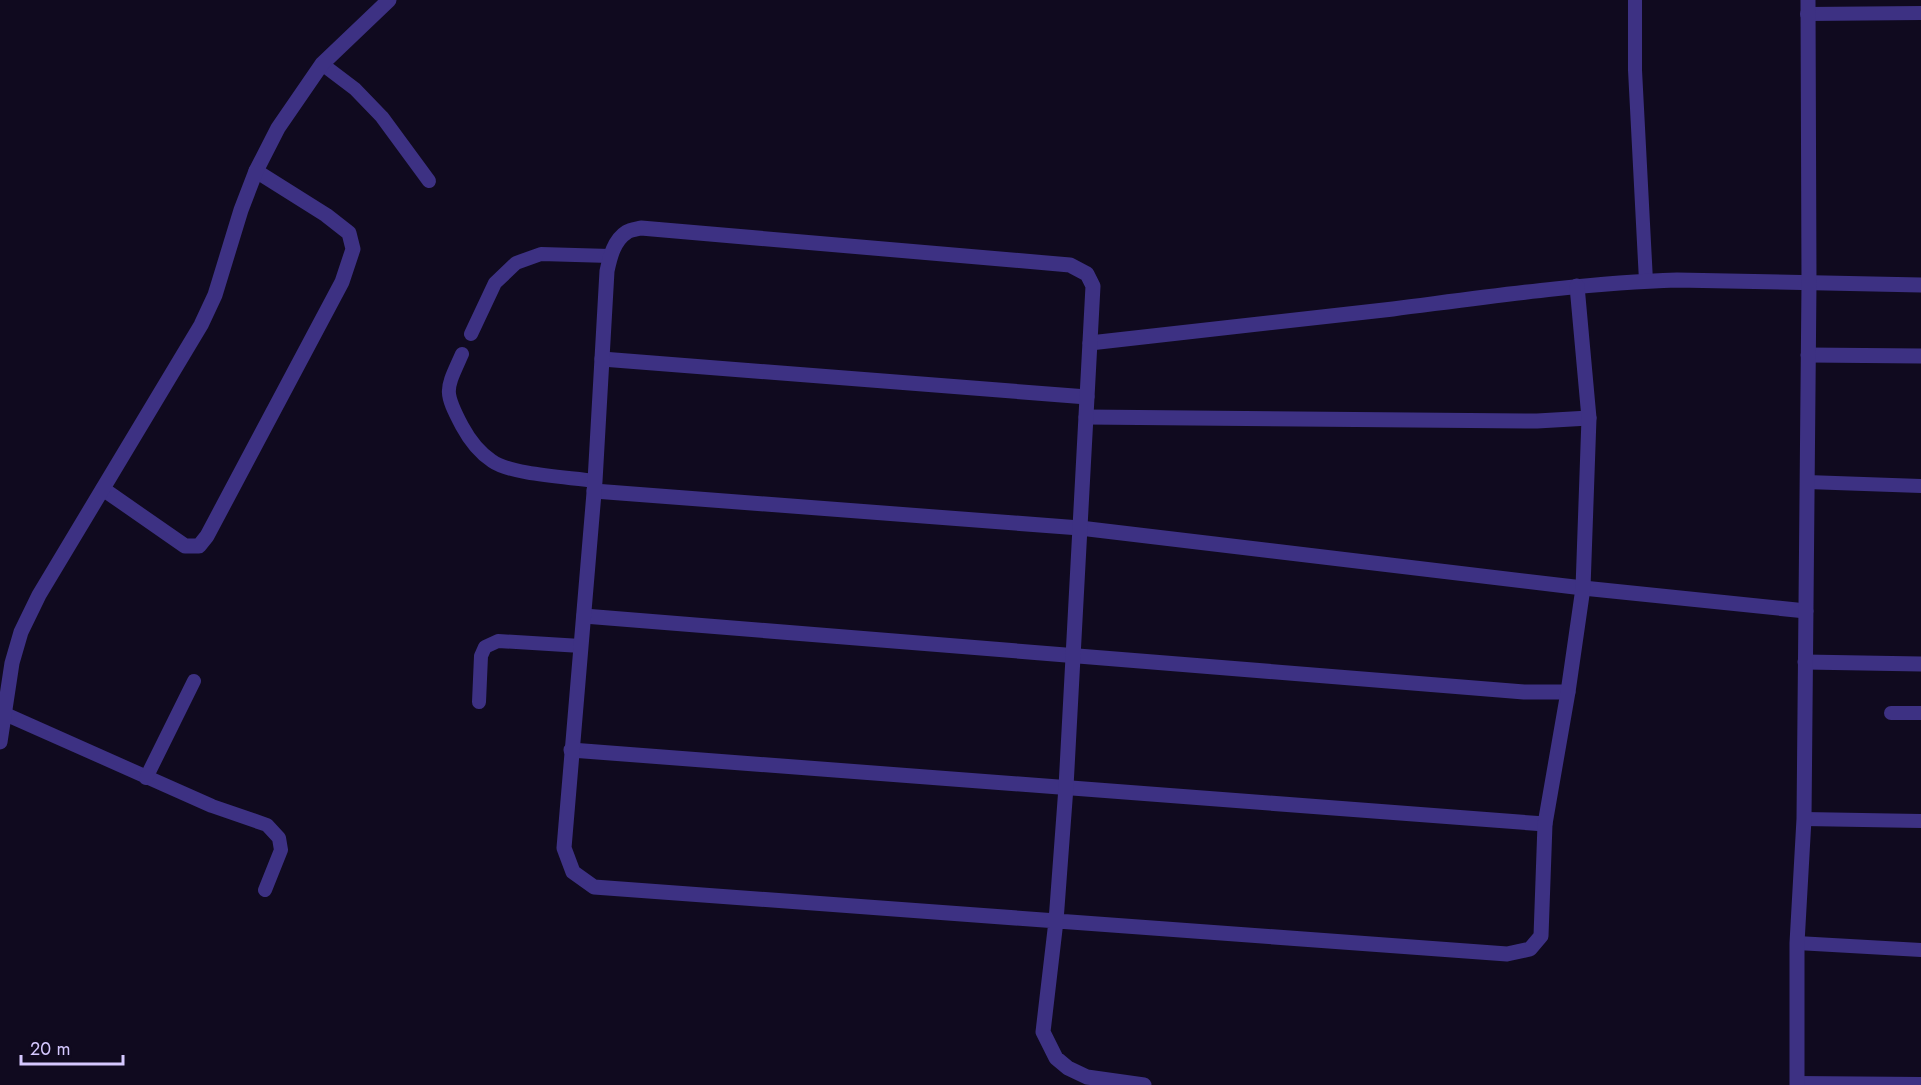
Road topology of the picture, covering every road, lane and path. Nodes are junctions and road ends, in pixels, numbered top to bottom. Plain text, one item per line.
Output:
1 (389, 0) edge
2 (1635, 0) edge
3 (1807, 7) edge
4 (1921, 13) edge
5 (322, 64) junction
6 (256, 171) junction
7 (429, 181) dead end
8 (610, 256) junction
9 (1646, 281) junction
10 (1809, 283) junction
11 (1921, 285) edge
12 (1577, 286) junction
13 (471, 334) dead end
14 (1090, 343) junction
15 (462, 354) dead end
16 (1808, 355) junction
17 (1921, 356) edge
18 (602, 359) junction
19 (1087, 397) junction
20 (1086, 417) junction
21 (1589, 418) junction
22 (1807, 482) junction
23 (595, 486) junction
24 (1921, 486) edge
25 (103, 489) junction
26 (1080, 528) junction
27 (1583, 588) junction
28 (1806, 611) junction
29 (584, 616) junction
30 (581, 646) junction
31 (1073, 656) junction
32 (1805, 662) junction
33 (1921, 664) edge
34 (194, 681) dead end
35 (1568, 692) junction
36 (479, 702) dead end
37 (1891, 713) dead end
38 (5, 714) junction
39 (1921, 714) edge
40 (0, 742) edge
41 (572, 750) junction
42 (146, 778) junction
43 (1066, 787) junction
44 (1804, 819) junction
45 (1921, 821) edge
46 (1545, 824) junction
47 (265, 890) dead end
48 (1056, 921) junction
49 (1797, 943) junction
50 (1921, 950) edge
51 (1797, 1084) edge
52 (1921, 1084) edge
53 (1144, 1085) edge

1 - 5 street
2 - 9 lane
3 - 4 lane
3 - 10 street
5 - 6 street
5 - 7 lane
6 - 25 street
6 - 25 street
8 - 13 lane
8 - 14 street
8 - 18 street
9 - 10 street
9 - 12 street
10 - 11 street
10 - 16 street
12 - 14 street
12 - 21 street
14 - 19 street
15 - 23 lane
16 - 17 street
16 - 22 street
18 - 19 street
18 - 23 street
19 - 20 street
20 - 21 street
20 - 26 street
21 - 27 street
22 - 24 lane
22 - 28 street
23 - 26 street
23 - 29 street
25 - 38 street
26 - 27 street
26 - 31 street
27 - 28 street
27 - 35 street
28 - 32 street
29 - 30 street
29 - 31 street
30 - 36 lane
30 - 41 street
31 - 35 street
31 - 43 street
32 - 33 street
32 - 44 street
34 - 42 lane
35 - 46 street
37 - 39 lane
38 - 40 street
38 - 42 lane
41 - 43 street
41 - 48 street
42 - 47 lane
43 - 46 street
43 - 48 street
44 - 45 lane
44 - 49 street
46 - 48 street
48 - 53 street
49 - 50 lane
49 - 51 street
51 - 52 lane

